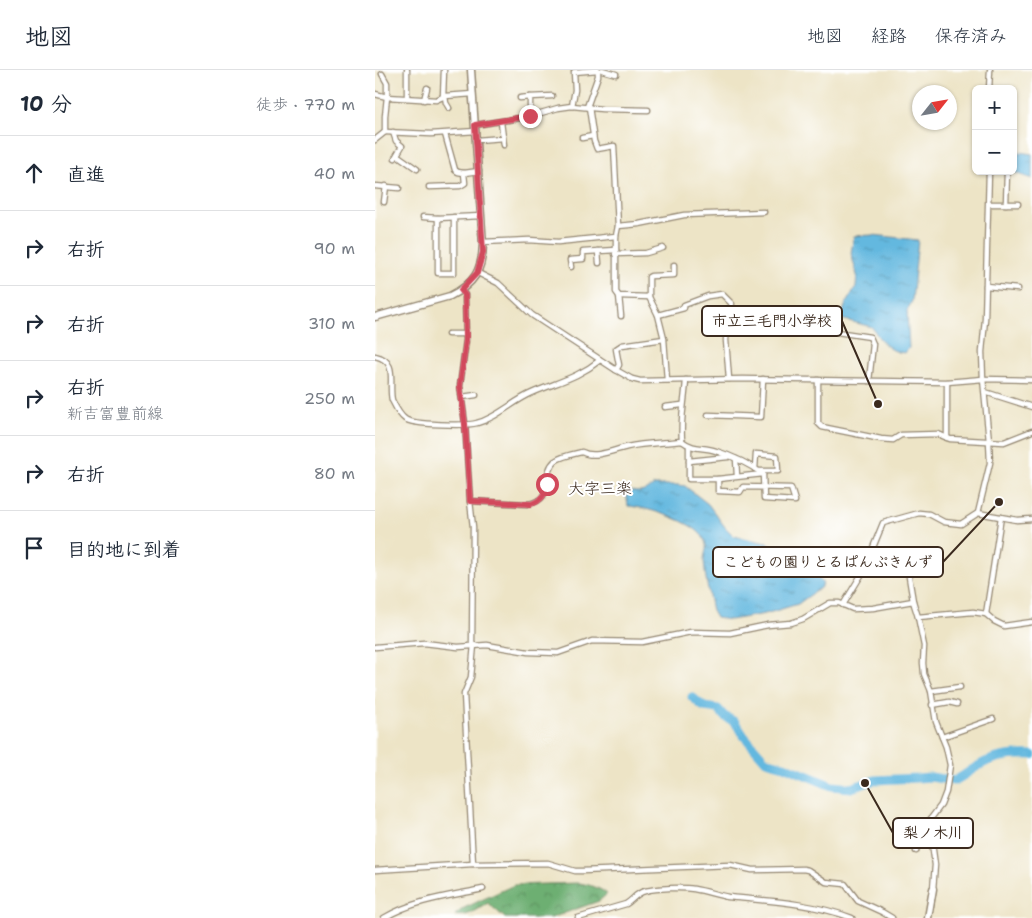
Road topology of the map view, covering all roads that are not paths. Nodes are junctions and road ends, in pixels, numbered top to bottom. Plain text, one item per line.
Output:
1 (407, 70) edge
2 (444, 70) edge
3 (471, 70) edge
4 (598, 70) edge
5 (602, 70) edge
6 (990, 70) edge
7 (382, 74) dead end
8 (616, 74) dead end
9 (989, 85) edge
10 (427, 88) dead end
11 (387, 90) junction
12 (375, 94) edge
13 (473, 94) junction
14 (444, 96) junction
15 (552, 96) dead end
16 (387, 97) junction
17 (530, 97) junction
18 (407, 98) junction
19 (520, 98) dead end
20 (424, 100) junction
21 (572, 106) junction
22 (588, 107) junction
23 (449, 108) dead end
24 (649, 110) dead end
25 (530, 116) junction
26 (501, 122) junction
27 (475, 128) junction
28 (385, 132) junction
29 (393, 132) junction
30 (445, 134) junction
31 (593, 136) junction
32 (503, 138) junction
33 (582, 138) dead end
34 (375, 140) edge
35 (477, 140) junction
36 (504, 145) dead end
37 (417, 169) dead end
38 (479, 170) junction
39 (464, 173) junction
40 (989, 175) edge
41 (1007, 175) edge
42 (375, 186) edge
43 (386, 186) junction
44 (429, 187) dead end
45 (399, 188) dead end
46 (384, 202) dead end
47 (989, 204) junction
48 (1007, 204) junction
49 (1018, 204) dead end
50 (764, 212) dead end
51 (481, 216) junction
52 (423, 217) dead end
53 (454, 217) junction
54 (438, 218) junction
55 (618, 226) junction
56 (616, 236) junction
57 (483, 242) junction
58 (663, 248) dead end
59 (598, 251) junction
60 (615, 252) junction
61 (599, 263) dead end
62 (674, 266) dead end
63 (571, 267) dead end
64 (477, 273) junction
65 (986, 286) junction
66 (1018, 289) dead end
67 (461, 290) junction
68 (619, 296) junction
69 (649, 297) junction
70 (658, 315) junction
71 (621, 316) dead end
72 (375, 317) edge
73 (837, 332) dead end
74 (448, 334) dead end
75 (465, 334) junction
76 (663, 339) junction
77 (375, 356) edge
78 (601, 360) junction
79 (616, 370) junction
80 (729, 379) junction
81 (763, 379) junction
82 (983, 379) junction
83 (667, 380) junction
84 (687, 380) junction
85 (818, 380) junction
86 (1032, 380) edge
87 (869, 381) junction
88 (947, 382) junction
89 (985, 392) junction
90 (476, 395) dead end
91 (462, 397) junction
92 (682, 405) junction
93 (665, 406) dead end
94 (1032, 407) edge
95 (708, 415) dead end
96 (465, 424) junction
97 (1032, 431) edge
98 (947, 438) junction
99 (989, 440) junction
100 (682, 441) junction
101 (689, 447) junction
102 (730, 457) junction
103 (736, 460) junction
104 (689, 461) junction
105 (758, 471) junction
106 (737, 476) junction
107 (717, 479) junction
108 (764, 486) junction
109 (470, 501) junction
110 (978, 513) junction
111 (1001, 517) junction
112 (1032, 519) edge
113 (911, 565) dead end
114 (913, 601) junction
115 (843, 606) junction
116 (986, 614) junction
117 (919, 618) junction
118 (1032, 622) edge
119 (473, 645) junction
120 (375, 647) edge
121 (960, 687) dead end
122 (931, 691) junction
123 (957, 704) dead end
124 (932, 705) junction
125 (993, 719) dead end
126 (943, 737) junction
127 (929, 822) junction
128 (900, 832) dead end
129 (921, 834) junction
130 (944, 841) dead end
131 (916, 851) dead end
132 (473, 864) junction
133 (375, 870) edge
134 (483, 888) dead end
135 (933, 890) joint
136 (384, 918) edge
137 (578, 918) edge
138 (853, 918) edge
139 (892, 918) edge
140 (928, 918) edge

1 - 18 street
2 - 14 street
3 - 13 main road
4 - 21 street
4 - 22 street
5 - 8 street
6 - 9 street
7 - 11 street
10 - 20 street
11 - 12 street
11 - 16 street
12 - 16 street
13 - 14 street
13 - 27 main road
14 - 20 street
14 - 23 street
15 - 17 street
16 - 18 street
16 - 28 street
17 - 19 street
17 - 25 street
18 - 20 street
21 - 22 street
21 - 25 street
22 - 24 street
22 - 31 street
25 - 26 street
26 - 27 street
26 - 32 street
27 - 30 street
27 - 35 main road
28 - 29 street
28 - 34 street
29 - 30 street
29 - 37 street
30 - 39 street
31 - 33 street
31 - 55 street
32 - 35 street
32 - 36 street
35 - 38 main road
38 - 39 street
38 - 51 main road
39 - 44 street
40 - 47 street
41 - 48 street
42 - 43 street
43 - 45 street
43 - 46 street
47 - 48 street
47 - 65 street
48 - 49 street
50 - 55 street
51 - 53 street
51 - 57 main road
52 - 54 street
53 - 54 street
53 - 54 street
55 - 56 street
56 - 57 street
56 - 60 street
57 - 64 main road
58 - 60 street
59 - 60 street
59 - 61 street
59 - 63 street
60 - 68 street
62 - 69 street
64 - 67 main road
64 - 78 street
65 - 66 street
65 - 82 street
67 - 72 main road
67 - 75 street
68 - 69 street
68 - 71 street
69 - 70 street
70 - 76 street
70 - 80 street
73 - 87 street
74 - 75 street
75 - 91 street
76 - 79 street
76 - 83 street
77 - 96 street
78 - 79 street
78 - 96 street
79 - 83 street
80 - 81 street
80 - 84 street
81 - 85 street
81 - 95 street
82 - 86 street
82 - 88 street
82 - 89 street
83 - 84 street
84 - 92 street
85 - 87 street
85 - 98 street
87 - 88 street
88 - 98 street
89 - 94 street
89 - 99 street
90 - 91 street
91 - 96 street
92 - 93 street
92 - 100 street
96 - 109 street
97 - 99 street
98 - 99 street
99 - 110 street
100 - 101 street
100 - 109 street
101 - 102 street
101 - 104 street
102 - 103 street
102 - 104 street
103 - 105 street
103 - 106 street
104 - 107 street
105 - 105 street
105 - 106 street
105 - 108 street
106 - 107 street
107 - 108 street
108 - 108 street
109 - 119 street
110 - 111 street
110 - 115 street
111 - 112 street
111 - 116 street
113 - 114 street
114 - 115 street
114 - 117 street
115 - 119 street
116 - 117 street
116 - 118 street
117 - 122 street
119 - 120 street
119 - 132 street
121 - 122 street
122 - 124 street
123 - 124 street
124 - 126 street
125 - 126 street
126 - 127 street
127 - 129 street
127 - 130 street
127 - 135 street
128 - 129 street
129 - 131 street
132 - 133 street
132 - 139 street
134 - 136 street
135 - 140 main road
137 - 138 street

